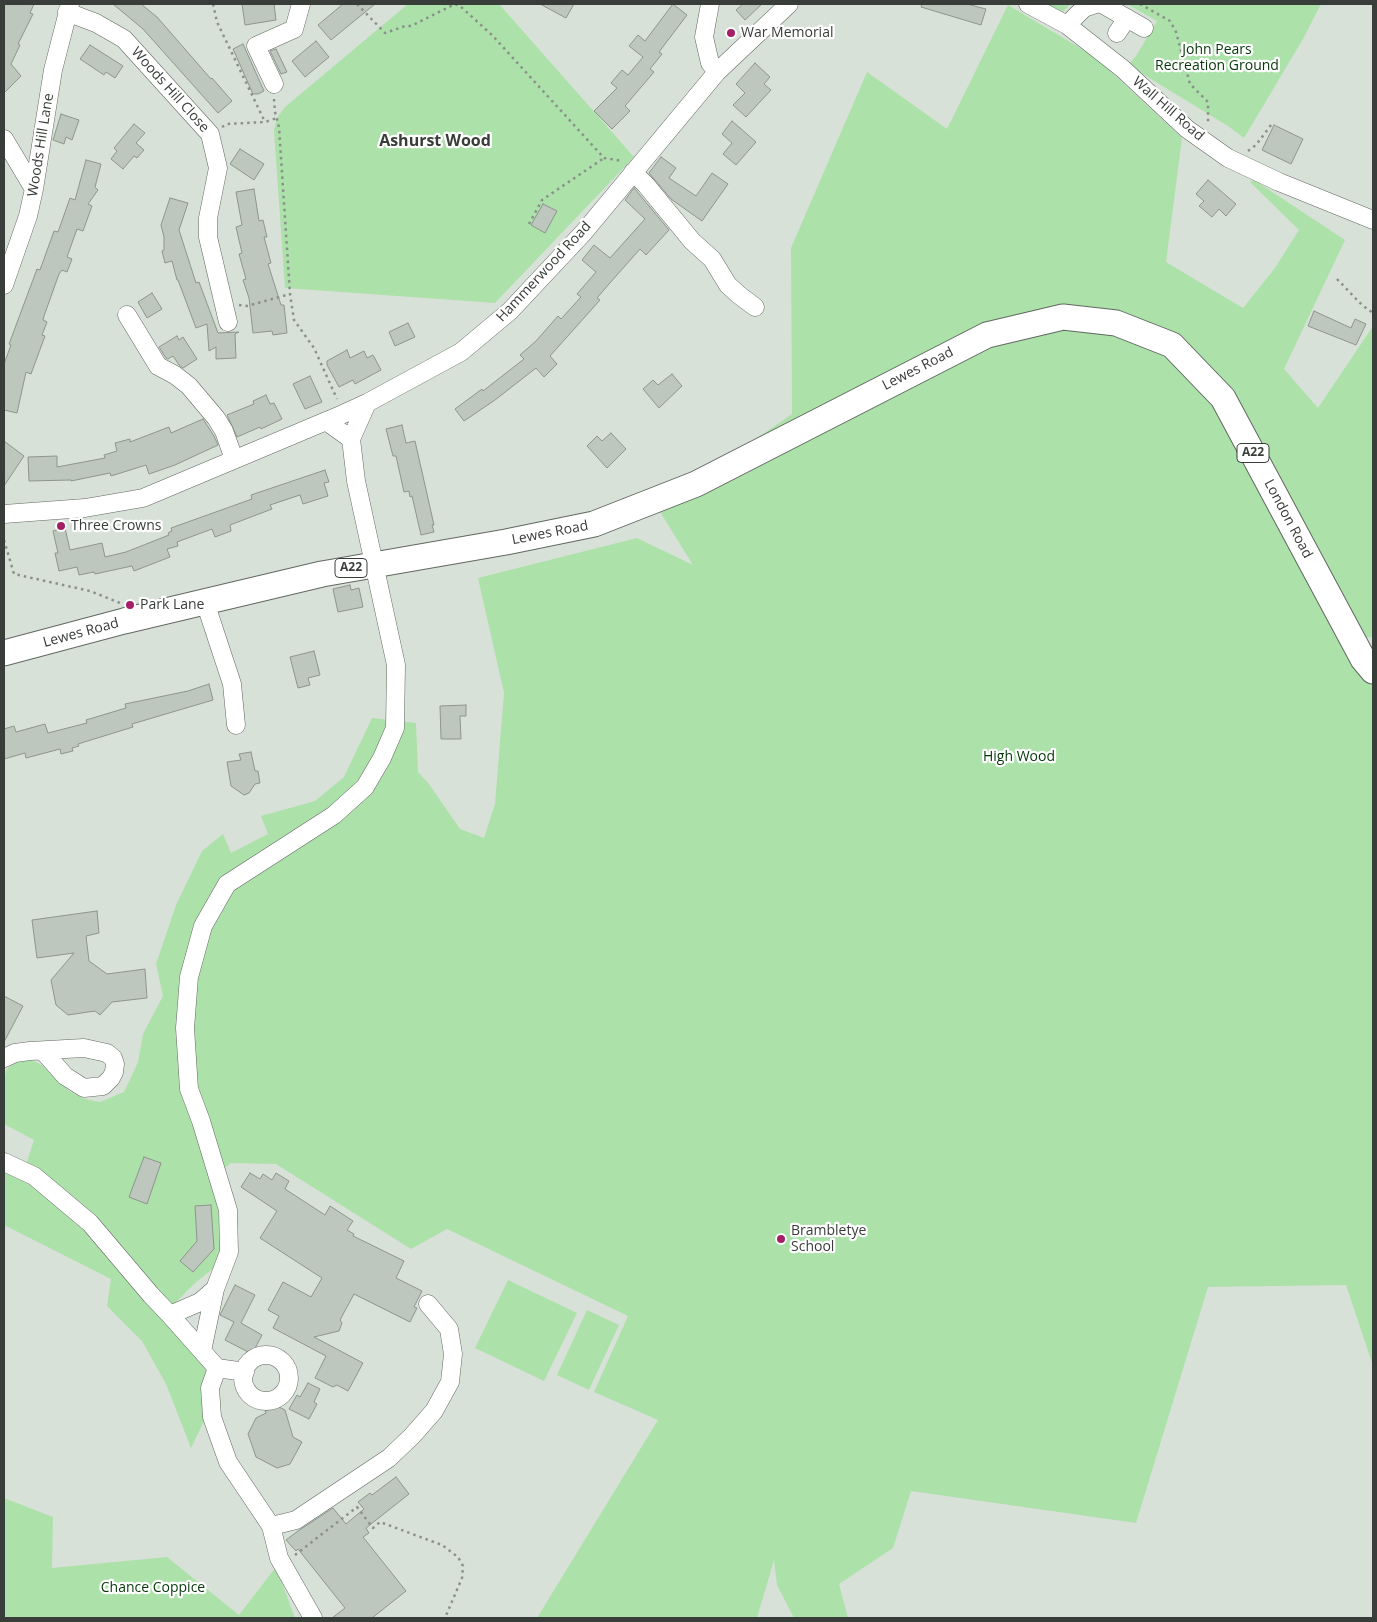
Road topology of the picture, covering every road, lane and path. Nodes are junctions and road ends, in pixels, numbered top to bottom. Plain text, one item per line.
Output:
1 (213, 4) edge
2 (301, 4) edge
3 (357, 4) edge
4 (710, 4) edge
5 (789, 4) edge
6 (1028, 4) edge
7 (1096, 4) edge
8 (1102, 4) edge
9 (1140, 4) edge
10 (69, 8) edge
11 (1127, 18) junction
12 (1068, 25) junction
13 (1144, 28) dead end
14 (1117, 33) dead end
15 (717, 72) junction
16 (274, 84) joint
17 (277, 118) junction
18 (264, 122) junction
19 (1271, 125) dead end
20 (1208, 129) dead end
21 (210, 134) junction
22 (4, 139) edge
23 (1235, 161) junction
24 (633, 172) junction
25 (34, 189) junction
26 (1373, 220) edge
27 (529, 224) dead end
28 (1337, 279) dead end
29 (4, 285) edge
30 (290, 294) junction
31 (247, 306) dead end
32 (755, 307) dead end
33 (1373, 313) edge
34 (127, 315) dead end
35 (1063, 317) joint
36 (228, 322) dead end
37 (367, 403) junction
38 (344, 414) junction
39 (326, 421) junction
40 (351, 440) junction
41 (234, 459) junction
42 (4, 514) edge
43 (4, 540) edge
44 (373, 564) junction
45 (205, 602) junction
46 (124, 621) junction
47 (4, 653) edge
48 (1373, 671) edge
49 (236, 725) dead end
50 (43, 1051) dead end
51 (4, 1058) edge
52 (4, 1162) edge
53 (215, 1288) junction
54 (428, 1304) dead end
55 (170, 1315) junction
56 (202, 1351) junction
57 (217, 1368) junction
58 (245, 1372) dead end
59 (271, 1526) junction
60 (282, 1564) junction
61 (313, 1618) edge
62 (445, 1618) edge

1 - 18 path
2 - 16 street
3 - 27 path
4 - 15 street
5 - 15 street
6 - 12 street, Wall Hill Road
7 - 12 street
8 - 11 street
9 - 20 path
10 - 21 street, Woods Hill Close
10 - 25 street, Woods Hill Lane
11 - 13 street
11 - 14 street
12 - 23 street, Wall Hill Road
15 - 24 street, Hammerwood Road
16 - 17 path
17 - 18 path
17 - 30 path
18 - 21 path
19 - 23 path
21 - 36 street, Woods Hill Close
22 - 25 street
23 - 26 street, Wall Hill Road
24 - 32 street
24 - 37 street, Hammerwood Road
25 - 29 street, Woods Hill Lane
28 - 33 path
30 - 31 path
30 - 38 path
34 - 41 street
35 - 44 highway, Lewes Road / A22
35 - 48 highway, London Road / A22
37 - 38 street, Hammerwood Road
37 - 40 street
38 - 39 street, Hammerwood Road
39 - 40 street
39 - 41 street, Hammerwood Road
40 - 44 street
41 - 42 street, Hammerwood Road
43 - 46 path
44 - 45 highway, Lewes Road / A22
44 - 53 street
45 - 46 highway, Lewes Road / A22
45 - 49 street
46 - 47 highway, Lewes Road / A22
50 - 51 street
52 - 55 street
53 - 55 street
53 - 56 street
54 - 59 street
55 - 56 street
56 - 57 street
57 - 58 street
57 - 59 street
59 - 60 street
60 - 61 street
60 - 62 path

